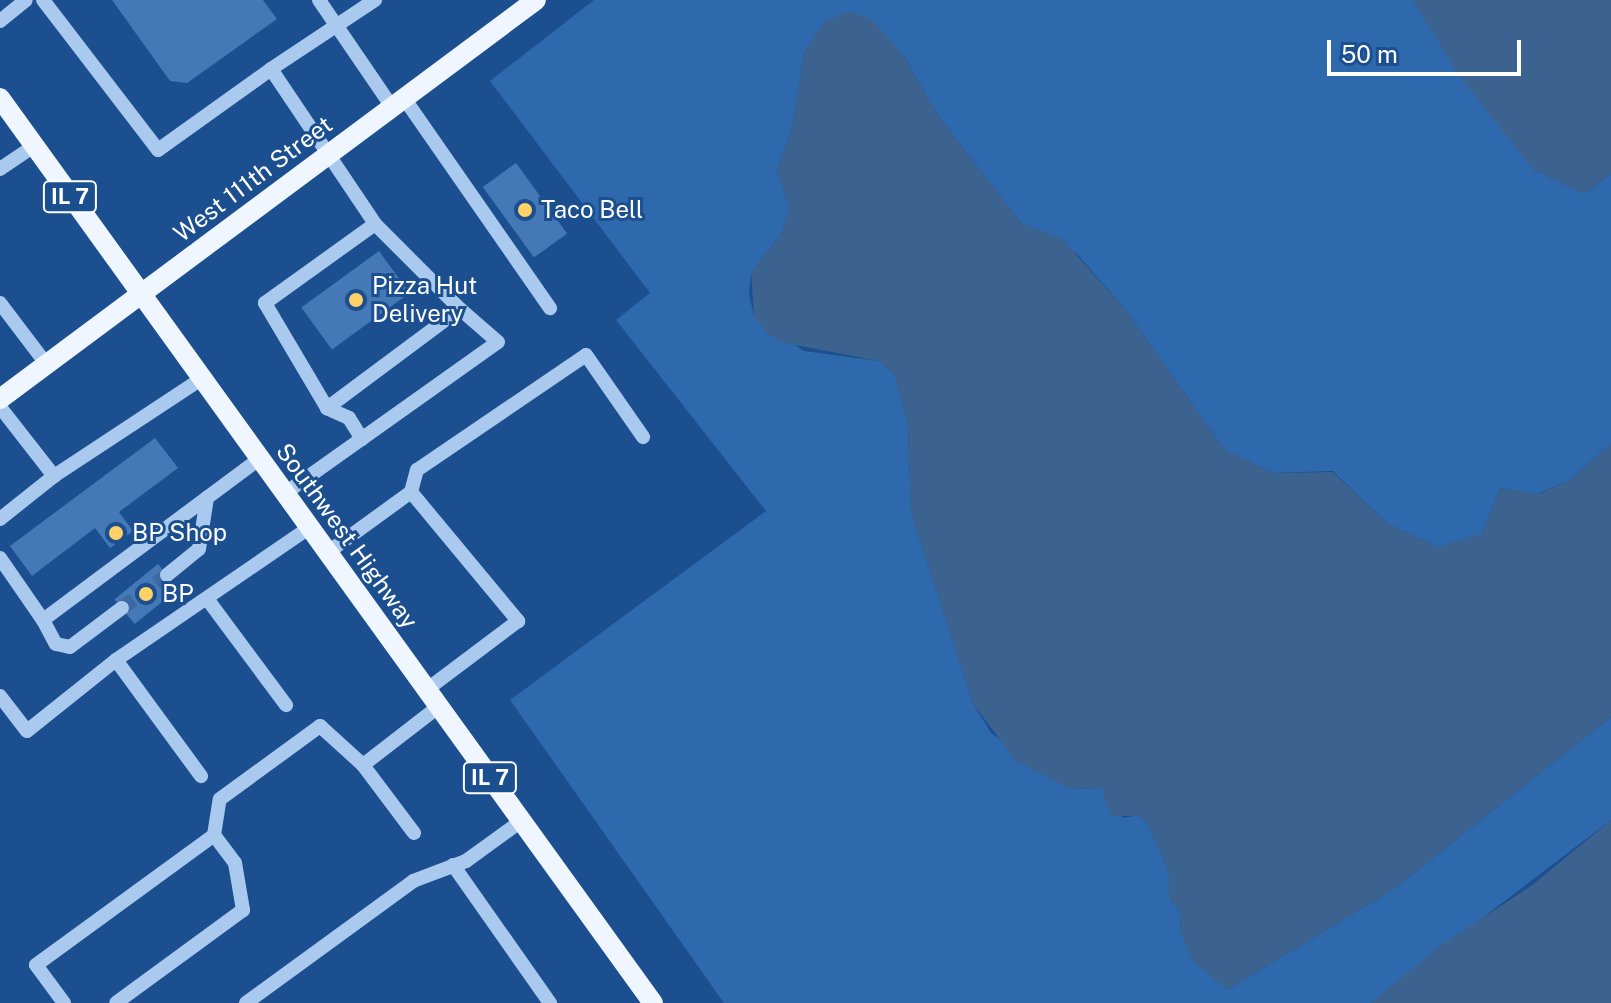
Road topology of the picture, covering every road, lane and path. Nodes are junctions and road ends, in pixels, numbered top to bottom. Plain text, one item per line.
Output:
1 (26, 0) edge
2 (43, 0) edge
3 (319, 0) edge
4 (375, 0) edge
5 (536, 0) edge
6 (0, 21) edge
7 (336, 27) junction
8 (271, 69) junction
9 (0, 98) edge
10 (398, 103) junction
11 (34, 146) junction
12 (329, 154) junction
13 (0, 169) edge
14 (375, 224) junction
15 (140, 295) junction
16 (0, 303) edge
17 (550, 308) dead end
18 (460, 309) junction
19 (47, 365) junction
20 (201, 379) junction
21 (0, 399) edge
22 (0, 407) edge
23 (327, 408) junction
24 (643, 437) dead end
25 (362, 439) junction
26 (259, 459) junction
27 (54, 476) junction
28 (411, 492) junction
29 (284, 494) junction
30 (207, 498) junction
31 (0, 519) edge
32 (309, 528) junction
33 (327, 553) junction
34 (0, 558) edge
35 (167, 575) tunnel mouth
36 (208, 600) junction
37 (122, 608) tunnel mouth
38 (43, 620) junction
39 (116, 660) junction
40 (0, 696) edge
41 (432, 699) junction
42 (286, 705) dead end
43 (363, 765) junction
44 (201, 776) dead end
45 (521, 821) junction
46 (414, 833) dead end
47 (214, 835) junction
48 (453, 865) junction
49 (649, 1002) edge
50 (64, 1003) edge
51 (116, 1003) edge
52 (246, 1003) edge
53 (550, 1003) edge

1 - 6 lane
2 - 8 lane
3 - 7 lane
4 - 7 lane
5 - 10 main road, West 111th Street
7 - 8 lane
7 - 10 lane
8 - 12 lane
9 - 11 main road, Southwest Highway / IL 7
10 - 12 main road, West 111th Street
10 - 17 lane
11 - 13 lane
11 - 15 main road, Southwest Highway / IL 7
12 - 14 lane
12 - 15 main road, West 111th Street
14 - 18 lane
14 - 23 lane
15 - 19 main road, West 111th Street
15 - 20 main road, Southwest Highway / IL 7
16 - 19 lane
18 - 23 lane
18 - 25 lane
19 - 21 main road, West 111th Street
20 - 26 main road, Southwest Highway / IL 7
20 - 27 lane
22 - 27 lane
23 - 25 lane
24 - 28 lane
25 - 29 lane
26 - 29 main road, Southwest Highway / IL 7
26 - 30 lane
27 - 31 lane
28 - 33 lane
28 - 41 lane
29 - 32 main road, Southwest Highway / IL 7
30 - 35 lane
30 - 38 lane
32 - 33 main road, Southwest Highway / IL 7
32 - 36 lane
33 - 41 main road, Southwest Highway / IL 7
34 - 38 lane
36 - 39 lane
36 - 42 lane
37 - 38 lane
39 - 40 lane
39 - 44 lane
41 - 43 lane
41 - 45 main road, Southwest Highway / IL 7
43 - 46 lane
43 - 47 lane
45 - 48 lane
45 - 49 main road, Southwest Highway / IL 7
47 - 50 lane
47 - 51 lane
48 - 52 lane
48 - 53 lane

